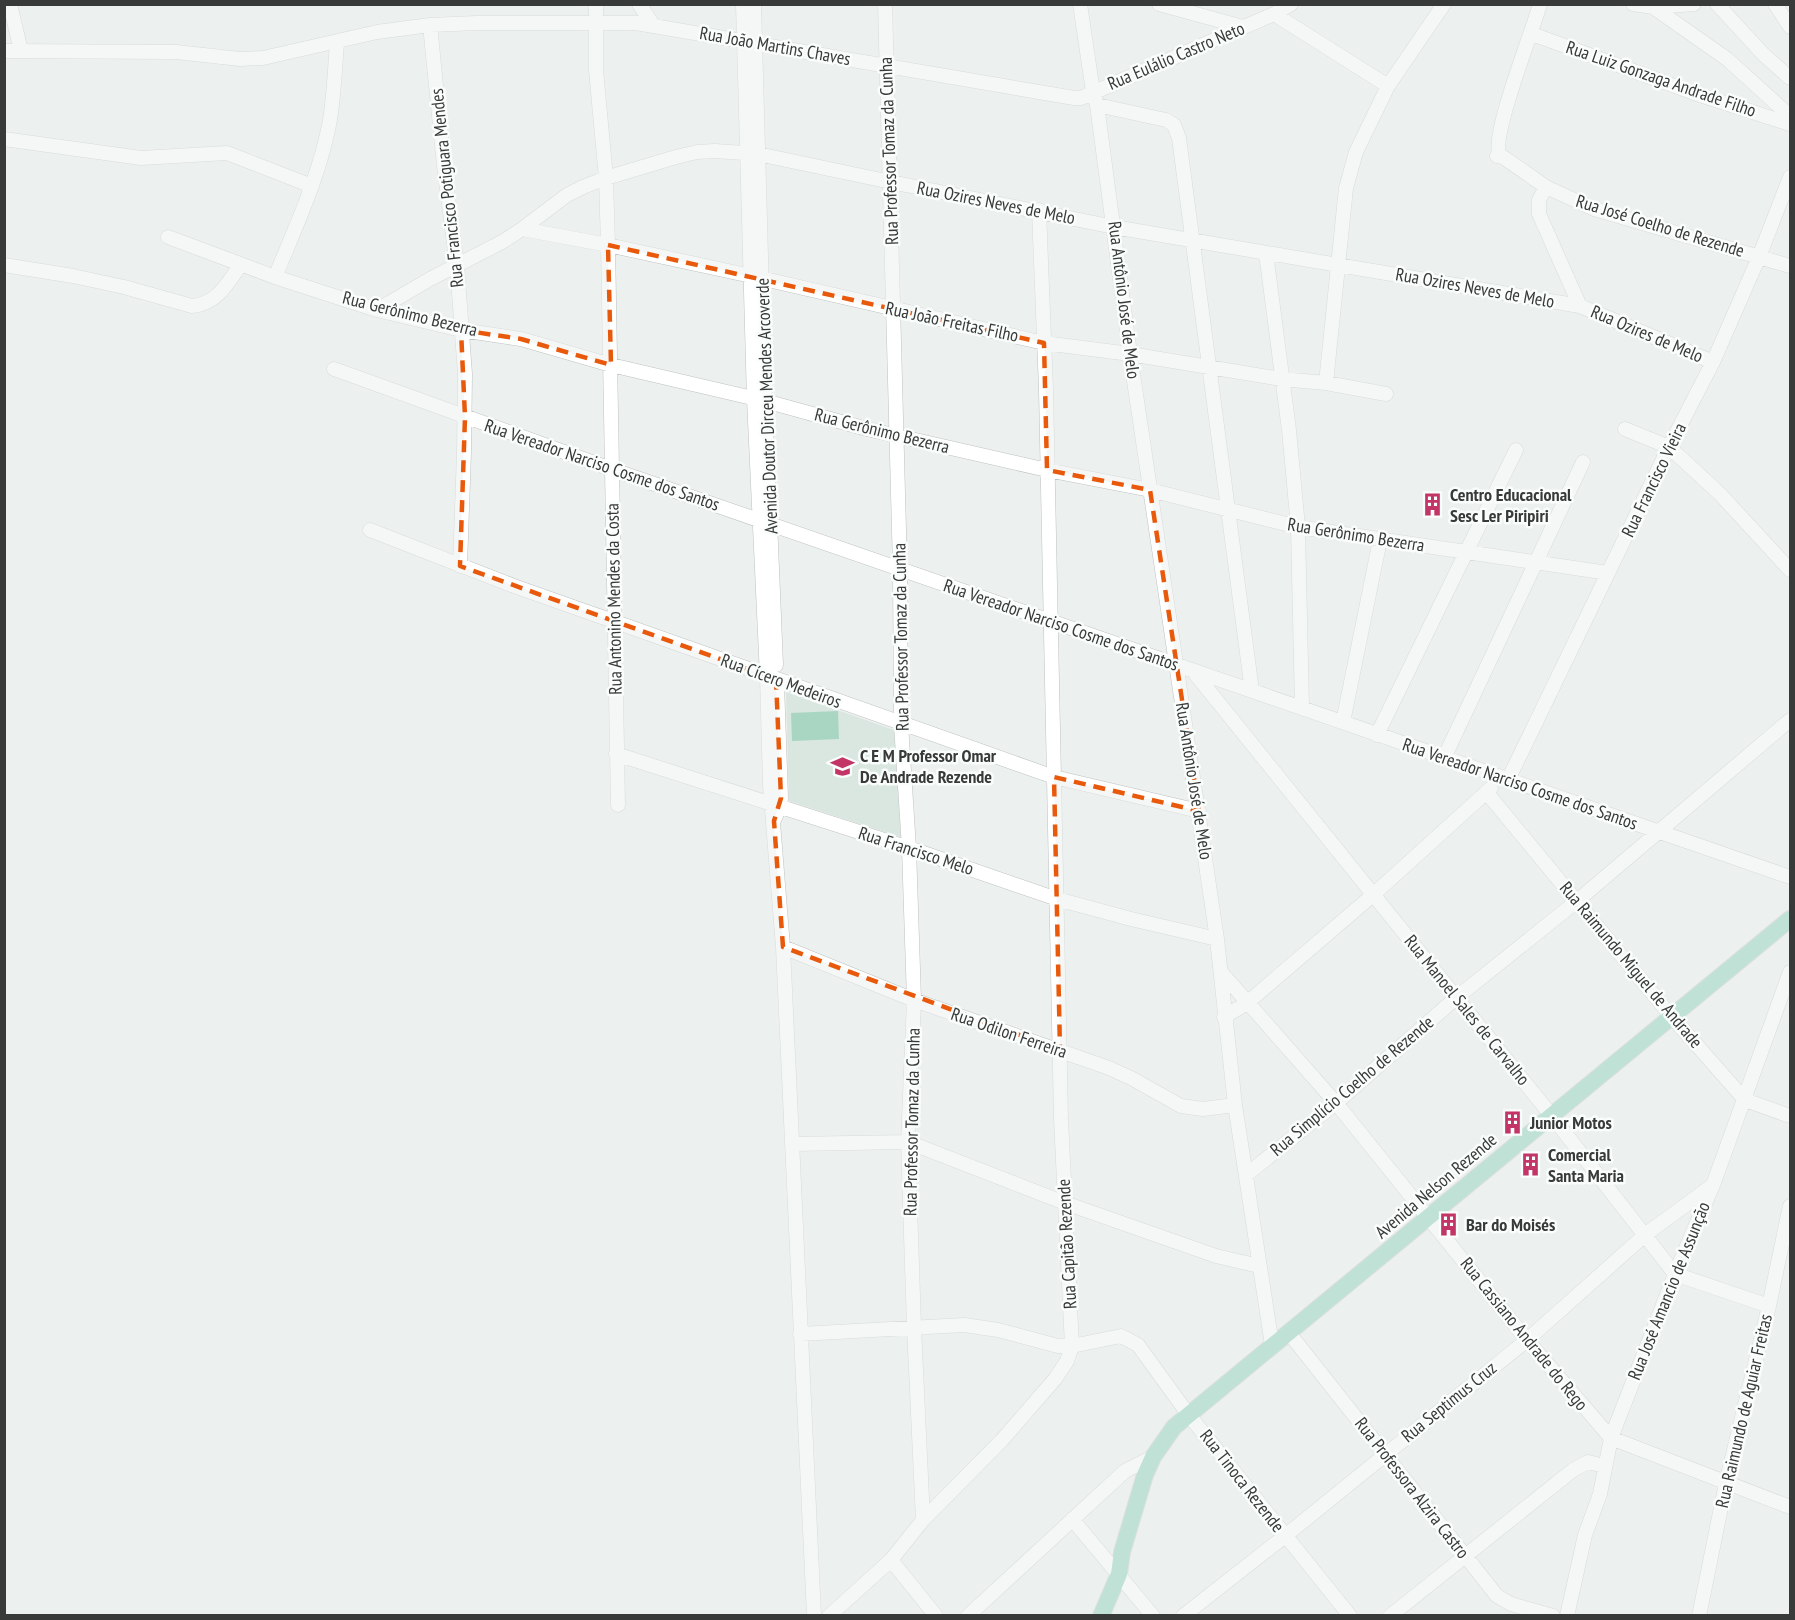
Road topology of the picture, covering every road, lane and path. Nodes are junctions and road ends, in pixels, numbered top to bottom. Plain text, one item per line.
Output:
1 (10, 4) edge
2 (596, 4) edge
3 (639, 4) edge
4 (743, 4) edge
5 (754, 4) edge
6 (885, 4) edge
7 (1080, 4) edge
8 (1159, 4) edge
9 (1291, 4) edge
10 (1444, 4) edge
11 (1540, 4) edge
12 (1633, 4) edge
13 (1694, 4) edge
14 (1717, 4) edge
15 (1775, 4) edge
16 (1677, 5) edge
17 (1653, 7) junction
18 (1274, 14) junction
19 (596, 23) junction
20 (430, 25) junction
21 (653, 25) junction
22 (1243, 27) junction
23 (1791, 27) edge
24 (1532, 34) junction
25 (749, 41) junction
26 (337, 42) junction
27 (4, 51) edge
28 (21, 51) junction
29 (886, 66) junction
30 (1791, 78) edge
31 (1388, 86) junction
32 (1095, 98) junction
33 (1791, 117) edge
34 (1791, 124) edge
35 (4, 139) edge
36 (752, 153) junction
37 (1791, 177) edge
38 (606, 178) junction
39 (891, 182) junction
40 (312, 186) junction
41 (1546, 187) junction
42 (1039, 210) junction
43 (1114, 227) junction
44 (522, 229) junction
45 (168, 237) dead end
46 (1193, 239) junction
47 (608, 245) junction
48 (1266, 253) junction
49 (1759, 257) junction
50 (241, 264) junction
51 (4, 265) edge
52 (1338, 265) junction
53 (457, 266) junction
54 (1791, 266) edge
55 (275, 277) junction
56 (757, 277) junction
57 (1580, 306) junction
58 (377, 310) junction
59 (893, 310) junction
60 (461, 330) junction
61 (1044, 343) junction
62 (1130, 354) junction
63 (1713, 362) junction
64 (611, 365) junction
65 (1210, 366) junction
66 (334, 369) dead end
67 (1281, 379) junction
68 (1326, 383) junction
69 (1386, 394) dead end
70 (759, 400) junction
71 (465, 417) junction
72 (1624, 429) dead end
73 (897, 436) junction
74 (1669, 447) junction
75 (1516, 450) dead end
76 (1583, 462) dead end
77 (611, 469) junction
78 (1047, 470) junction
79 (1150, 490) junction
80 (1227, 510) junction
81 (765, 522) junction
82 (1298, 527) junction
83 (370, 530) dead end
84 (1380, 540) junction
85 (1466, 552) junction
86 (1535, 562) junction
87 (460, 566) junction
88 (900, 568) junction
89 (1791, 570) edge
90 (1608, 573) junction
91 (1051, 620) junction
92 (615, 621) junction
93 (1176, 664) junction
94 (1193, 671) junction
95 (772, 677) junction
96 (1252, 691) junction
97 (1302, 708) junction
98 (1791, 720) edge
99 (1343, 722) junction
100 (901, 724) junction
101 (1377, 735) junction
102 (616, 754) junction
103 (1444, 758) junction
104 (1054, 777) junction
105 (1505, 778) junction
106 (1487, 793) junction
107 (618, 805) dead end
108 (776, 806) junction
109 (1199, 812) junction
110 (1659, 832) junction
111 (909, 848) junction
112 (1791, 877) edge
113 (1374, 894) junction
114 (1057, 898) junction
115 (1577, 901) junction
116 (1791, 919) edge
117 (1217, 939) junction
118 (783, 947) junction
119 (1221, 972) junction
120 (1791, 972) edge
121 (1456, 999) junction
122 (914, 1000) junction
123 (1247, 1003) junction
124 (1224, 1017) junction
125 (1672, 1017) junction
126 (1060, 1050) junction
127 (1745, 1100) junction
128 (1336, 1103) junction
129 (1235, 1105) junction
130 (1551, 1115) junction
131 (1791, 1116) edge
132 (908, 1142) junction
133 (792, 1144) junction
134 (1246, 1175) junction
135 (1713, 1185) junction
136 (1065, 1203) junction
137 (1791, 1206) edge
138 (1429, 1218) junction
139 (1646, 1234) junction
140 (1259, 1266) junction
141 (1675, 1274) junction
142 (1769, 1306) junction
143 (914, 1327) junction
144 (1289, 1333) junction
145 (800, 1335) junction
146 (1527, 1340) junction
147 (1272, 1345) junction
148 (1072, 1346) junction
149 (1188, 1414) junction
150 (1611, 1438) junction
151 (1386, 1453) junction
152 (1154, 1456) junction
153 (1604, 1466) junction
154 (1726, 1482) junction
155 (1791, 1507) edge
156 (1072, 1519) junction
157 (924, 1520) junction
158 (1285, 1536) junction
159 (1465, 1556) junction
160 (891, 1560) junction
161 (1119, 1574) junction
162 (814, 1616) edge
163 (829, 1616) edge
164 (936, 1616) edge
165 (968, 1616) edge
166 (1101, 1616) edge
167 (1153, 1616) edge
168 (1183, 1616) edge
169 (1350, 1616) edge
170 (1390, 1616) edge
171 (1553, 1616) edge
172 (1567, 1616) edge
173 (1699, 1616) edge

1 - 28 street
2 - 19 street, Rua Antonino Mendes da Costa
3 - 21 street
4 - 25 street, Avenida Doutor Dirceu Mendes Arcoverde
5 - 25 street, Avenida Doutor Dirceu Mendes Arcoverde
6 - 29 street, Rua Professor Tomaz da Cunha
7 - 32 street, Rua Antônio José de Melo
8 - 22 street
9 - 18 street, Rua Eulálio Castro Neto
10 - 31 street
11 - 24 street
12 - 17 street
13 - 16 street
14 - 30 street
15 - 23 street
16 - 17 street
17 - 33 street
18 - 22 street, Rua Eulálio Castro Neto
18 - 31 street
19 - 20 street, Rua João Martins Chaves
19 - 21 street, Rua João Martins Chaves
19 - 38 street, Rua Antonino Mendes da Costa
20 - 26 street, Rua João Martins Chaves
20 - 53 street, Rua Francisco Potiguara Mendes
21 - 25 street, Rua João Martins Chaves
22 - 32 street, Rua Eulálio Castro Neto
24 - 34 street, Rua Luiz Gonzaga Andrade Filho
24 - 41 street, Rua José Coelho de Rezende
25 - 29 street, Rua João Martins Chaves
25 - 36 street, Avenida Doutor Dirceu Mendes Arcoverde
26 - 28 street, Rua João Martins Chaves
26 - 40 street
27 - 28 street, Rua João Martins Chaves
29 - 32 street, Rua João Martins Chaves
29 - 39 street, Rua Professor Tomaz da Cunha
31 - 52 street
32 - 43 street, Rua Antônio José de Melo
32 - 46 street, Rua João Martins Chaves
35 - 40 street
36 - 38 street, Rua Ozires Neves de Melo
36 - 39 street, Rua Ozires Neves de Melo
36 - 56 street, Avenida Doutor Dirceu Mendes Arcoverde
37 - 49 street, Rua Francisco Vieira
38 - 44 street, Rua Ozires Neves de Melo
38 - 47 street, Rua Antonino Mendes da Costa
39 - 42 street, Rua Ozires Neves de Melo
39 - 59 street, Rua Professor Tomaz da Cunha
40 - 55 street
41 - 49 street, Rua José Coelho de Rezende
41 - 57 street
42 - 43 street, Rua Ozires Neves de Melo
42 - 61 street, Rua Capitão Rezende
43 - 46 street, Rua Ozires Neves de Melo
43 - 62 street, Rua Antônio José de Melo
44 - 47 street, Rua João Freitas Filho
44 - 53 street, Rua Ozires Neves de Melo
45 - 50 street, Rua Gerônimo Bezerra
46 - 48 street, Rua Ozires Neves de Melo
46 - 65 street
47 - 56 street, Rua João Freitas Filho
47 - 64 street, Rua Antonino Mendes da Costa
48 - 52 street, Rua Ozires Neves de Melo
48 - 67 street
49 - 54 street, Rua José Coelho de Rezende
49 - 63 street, Rua Francisco Vieira
50 - 51 street
50 - 55 street, Rua Gerônimo Bezerra
52 - 57 street, Rua Ozires Neves de Melo
52 - 68 street
53 - 58 street, Rua Ozires Neves de Melo
53 - 60 street, Rua Francisco Potiguara Mendes
55 - 58 street, Rua Gerônimo Bezerra
56 - 59 street, Rua João Freitas Filho
56 - 70 street, Avenida Doutor Dirceu Mendes Arcoverde
57 - 63 street, Rua Ozires de Melo
58 - 60 street, Rua Gerônimo Bezerra
59 - 61 street, Rua João Freitas Filho
59 - 73 street, Rua Professor Tomaz da Cunha
60 - 64 street, Rua Gerônimo Bezerra
60 - 71 street, Rua Francisco Potiguara Mendes
61 - 62 street, Rua João Freitas Filho
61 - 78 street, Rua Capitão Rezende
62 - 65 street, Rua João Freitas Filho
62 - 79 street, Rua Antônio José de Melo
63 - 74 street, Rua Francisco Vieira
64 - 70 street, Rua Gerônimo Bezerra
64 - 77 street, Rua Antonino Mendes da Costa
65 - 67 street, Rua João Freitas Filho
65 - 80 street
66 - 71 street, Rua Vereador Narciso Cosme dos Santos
67 - 68 street, Rua João Freitas Filho
67 - 82 street
68 - 69 street, Rua João Freitas Filho
70 - 73 street, Rua Gerônimo Bezerra
70 - 81 street, Avenida Doutor Dirceu Mendes Arcoverde
71 - 77 street, Rua Vereador Narciso Cosme dos Santos
71 - 87 street, Rua Francisco Potiguara Mendes
72 - 74 street
73 - 78 street, Rua Gerônimo Bezerra
73 - 88 street, Rua Professor Tomaz da Cunha
74 - 89 street
74 - 90 street, Rua Francisco Vieira
75 - 85 street
76 - 86 street
77 - 81 street, Rua Vereador Narciso Cosme dos Santos
77 - 92 street, Rua Antonino Mendes da Costa
78 - 79 street, Rua Gerônimo Bezerra
78 - 91 street, Rua Capitão Rezende
79 - 80 street, Rua Gerônimo Bezerra
79 - 93 street, Rua Antônio José de Melo
80 - 82 street, Rua Gerônimo Bezerra
80 - 96 street
81 - 88 street, Rua Vereador Narciso Cosme dos Santos
81 - 95 street, Avenida Doutor Dirceu Mendes Arcoverde
82 - 84 street, Rua Gerônimo Bezerra
82 - 97 street
83 - 87 street, Rua Cícero Medeiros
84 - 85 street, Rua Gerônimo Bezerra
84 - 99 street
85 - 86 street, Rua Gerônimo Bezerra
85 - 101 street
86 - 90 street, Rua Gerônimo Bezerra
86 - 103 street
87 - 92 street, Rua Cícero Medeiros
88 - 91 street, Rua Vereador Narciso Cosme dos Santos
88 - 100 street, Rua Professor Tomaz da Cunha
90 - 105 street, Rua Francisco Vieira
91 - 93 street, Rua Vereador Narciso Cosme dos Santos
91 - 104 street, Rua Capitão Rezende
92 - 95 street, Rua Cícero Medeiros
92 - 102 street, Rua Antonino Mendes da Costa
93 - 94 street, Rua Vereador Narciso Cosme dos Santos
93 - 109 street, Rua Antônio José de Melo
94 - 96 street, Rua Vereador Narciso Cosme dos Santos
94 - 113 street, Rua Manoel Sales de Carvalho
95 - 100 street, Rua Cícero Medeiros
95 - 108 street, Avenida Doutor Dirceu Mendes Arcoverde
96 - 97 street, Rua Vereador Narciso Cosme dos Santos
97 - 99 street, Rua Vereador Narciso Cosme dos Santos
98 - 110 street, Rua Simplício Coelho de Rezende
99 - 101 street, Rua Vereador Narciso Cosme dos Santos
100 - 104 street, Rua Cícero Medeiros
100 - 111 street, Rua Professor Tomaz da Cunha
101 - 103 street, Rua Vereador Narciso Cosme dos Santos
102 - 107 street, Rua Antonino Mendes da Costa
102 - 108 street, Rua Francisco Melo
103 - 105 street, Rua Vereador Narciso Cosme dos Santos
104 - 109 street, Rua Cícero Medeiros
104 - 114 street, Rua Capitão Rezende
105 - 106 street, Rua Francisco Vieira
105 - 110 street, Rua Vereador Narciso Cosme dos Santos
106 - 113 street, Rua Francisco Vieira
106 - 115 street, Rua Raimundo Miguel de Andrade
108 - 111 street, Rua Francisco Melo
108 - 118 street
109 - 117 street, Rua Antônio José de Melo
110 - 112 street, Rua Vereador Narciso Cosme dos Santos
110 - 115 street, Rua Simplício Coelho de Rezende
111 - 114 street, Rua Francisco Melo
111 - 122 street, Rua Professor Tomaz da Cunha
113 - 121 street, Rua Manoel Sales de Carvalho
113 - 123 street, Rua Francisco Vieira
114 - 117 street, Rua Francisco Melo
114 - 126 street, Rua Capitão Rezende
115 - 121 street, Rua Simplício Coelho de Rezende
115 - 125 street, Rua Raimundo Miguel de Andrade
116 - 125 main road, Avenida Nelson Rezende
117 - 119 street, Rua Antônio José de Melo
118 - 122 street, Rua Odilon Ferreira
118 - 133 street
119 - 123 street, Rua Cassiano Andrade do Rego
119 - 124 street, Rua Antônio José de Melo
120 - 127 street, Rua José Amancio de Assunção
121 - 128 street, Rua Simplício Coelho de Rezende
121 - 130 street, Rua Manoel Sales de Carvalho
122 - 126 street, Rua Odilon Ferreira
122 - 132 street, Rua Professor Tomaz da Cunha
123 - 124 street, Rua Francisco Vieira
123 - 128 street, Rua Cassiano Andrade do Rego
124 - 129 street, Rua Antônio José de Melo
125 - 127 street, Rua Raimundo Miguel de Andrade
125 - 130 main road, Avenida Nelson Rezende
126 - 129 street, Rua Odilon Ferreira
126 - 136 street, Rua Capitão Rezende
127 - 131 street, Rua Raimundo Miguel de Andrade
127 - 135 street, Rua José Amancio de Assunção
128 - 134 street, Rua Simplício Coelho de Rezende
128 - 138 street, Rua Cassiano Andrade do Rego
129 - 134 street, Rua Antônio José de Melo
130 - 138 main road, Avenida Nelson Rezende
130 - 139 street, Rua Manoel Sales de Carvalho
132 - 133 street
132 - 136 street
132 - 143 street, Rua Professor Tomaz da Cunha
133 - 145 street
134 - 140 street, Rua Antônio José de Melo
135 - 139 street, Rua Septimus Cruz
135 - 141 street, Rua José Amancio de Assunção
136 - 140 street
136 - 148 street, Rua Capitão Rezende
137 - 142 street, Rua Raimundo de Aguiar Freitas
138 - 144 main road, Avenida Nelson Rezende
138 - 146 street, Rua Cassiano Andrade do Rego
139 - 141 street, Rua Manoel Sales de Carvalho
139 - 146 street, Rua Septimus Cruz
140 - 147 street, Rua Antônio José de Melo
141 - 142 street
141 - 150 street, Rua José Amancio de Assunção
142 - 154 street, Rua Raimundo de Aguiar Freitas
143 - 145 street
143 - 148 street
143 - 157 street, Rua Professor Tomaz da Cunha
144 - 147 main road, Avenida Nelson Rezende
144 - 151 street, Rua Professora Alzira Castro
145 - 162 street
146 - 150 street, Rua Cassiano Andrade do Rego
146 - 151 street, Rua Septimus Cruz
147 - 149 main road, Avenida Nelson Rezende
148 - 149 street, Rua Tinoca Rezende
148 - 157 street, Rua Capitão Rezende
149 - 152 main road, Avenida Nelson Rezende
149 - 158 street, Rua Tinoca Rezende
150 - 153 street, Rua José Amancio de Assunção
150 - 154 street, Rua Cassiano Andrade do Rego
151 - 158 street, Rua Septimus Cruz
151 - 159 street, Rua Professora Alzira Castro
152 - 156 street
152 - 161 main road, Avenida Nelson Rezende
153 - 159 street
153 - 172 street, Rua José Amancio de Assunção
154 - 155 street, Rua Cassiano Andrade do Rego
154 - 173 street, Rua Raimundo de Aguiar Freitas
156 - 161 street
156 - 165 street
157 - 160 street, Rua Capitão Rezende
158 - 168 street, Rua Septimus Cruz
158 - 169 street, Rua Tinoca Rezende
159 - 170 street
159 - 171 street, Rua Professora Alzira Castro
160 - 163 street, Rua Capitão Rezende
160 - 164 street
161 - 166 main road, Avenida Nelson Rezende
161 - 167 street

